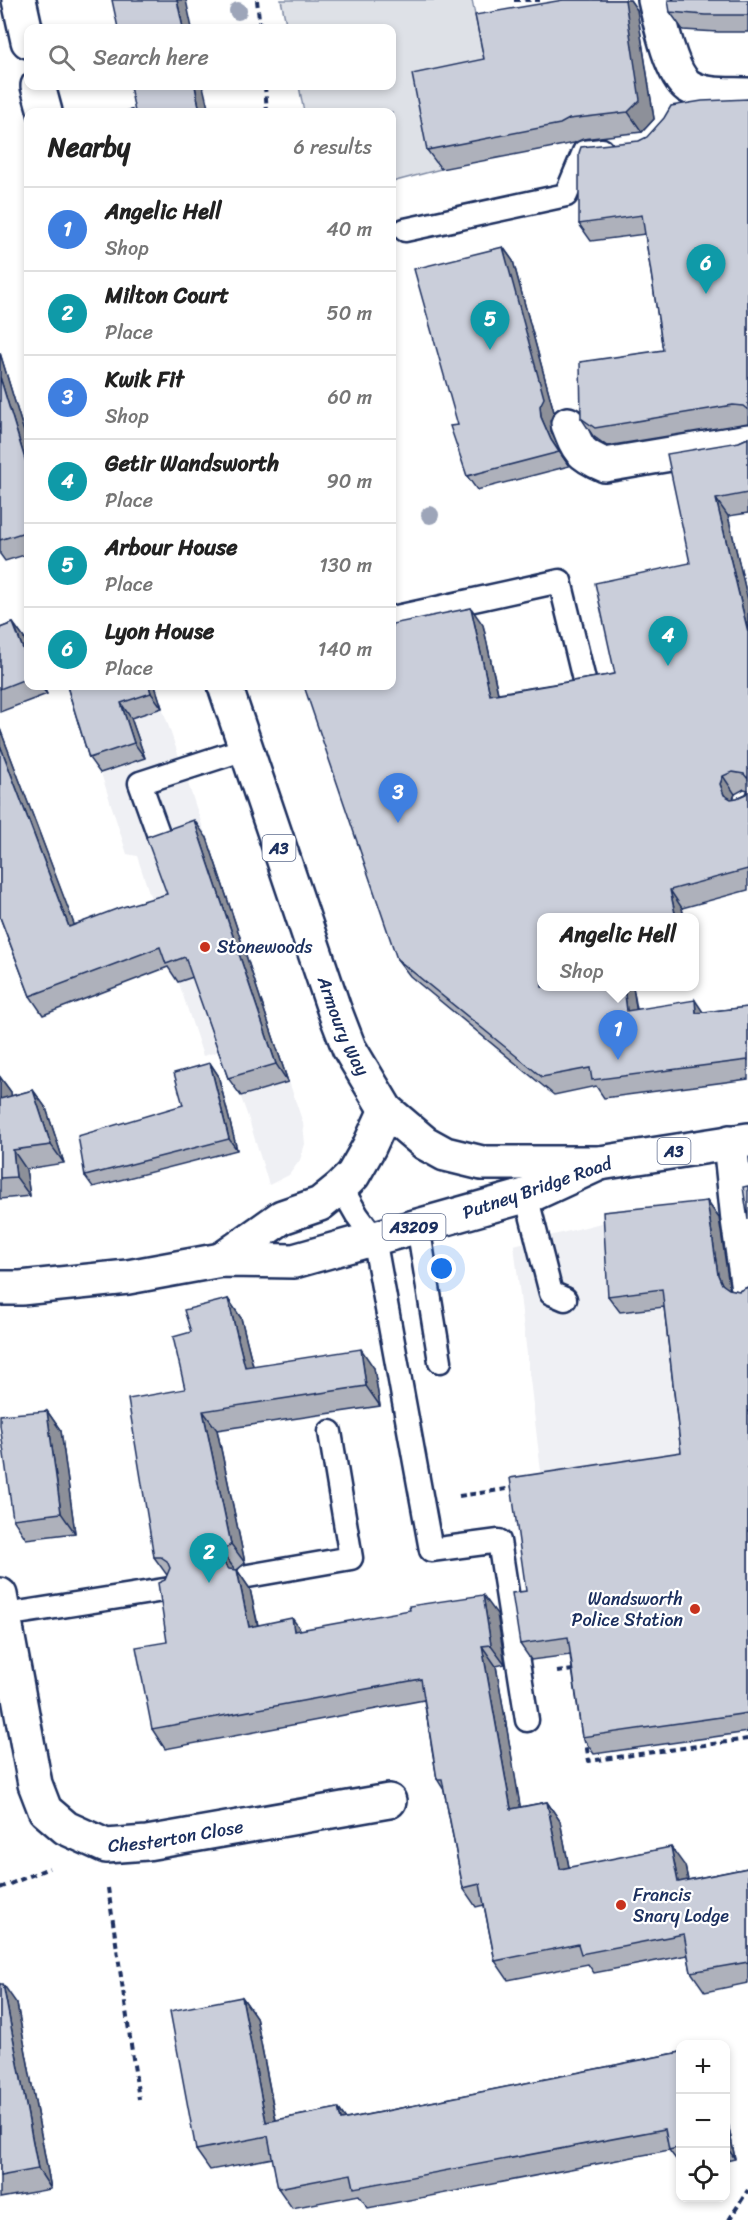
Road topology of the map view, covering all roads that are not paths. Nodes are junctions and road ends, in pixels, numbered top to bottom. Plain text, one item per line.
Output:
1 (19, 0) edge
2 (655, 0) edge
3 (24, 24) edge
4 (39, 90) edge
5 (748, 95) edge
6 (44, 108) edge
7 (627, 147) edge
8 (405, 230) dead end
9 (568, 424) dead end
10 (748, 441) edge
11 (396, 617) edge
12 (584, 680) edge
13 (226, 690) edge
14 (245, 749) junction
15 (158, 832) edge
16 (386, 1110) junction
17 (739, 1141) edge
18 (600, 1163) junction
19 (341, 1187) junction
20 (526, 1195) junction
21 (418, 1226) junction
22 (374, 1238) junction
23 (221, 1260) junction
24 (0, 1288) edge
25 (748, 1289) edge
26 (565, 1299) dead end
27 (440, 1361) dead end
28 (330, 1432) dead end
29 (248, 1576) dead end
30 (170, 1589) edge
31 (2, 1605) edge
32 (527, 1720) dead end
33 (389, 1801) dead end

1 - 3 main road
2 - 5 main road
4 - 6 main road
7 - 8 lane
9 - 10 main road
11 - 12 lane
13 - 14 main road, Armoury Way / A3
14 - 15 lane
14 - 16 main road, Armoury Way / A3
16 - 18 main road, Armoury Way / A3
16 - 19 main road, Putney Bridge Road / A3209
17 - 18 main road, Putney Bridge Road / A3
17 - 25 main road
18 - 20 main road, Putney Bridge Road / A3209
19 - 22 lane
19 - 23 main road, Putney Bridge Road / A3209
20 - 21 main road, Putney Bridge Road / A3209
20 - 26 lane
21 - 22 main road, Putney Bridge Road / A3209
21 - 27 lane
22 - 23 main road, Putney Bridge Road / A3209
22 - 32 lane
23 - 24 main road, Putney Bridge Road / A3209
28 - 29 lane
30 - 31 lane
31 - 33 main road, Chesterton Close

